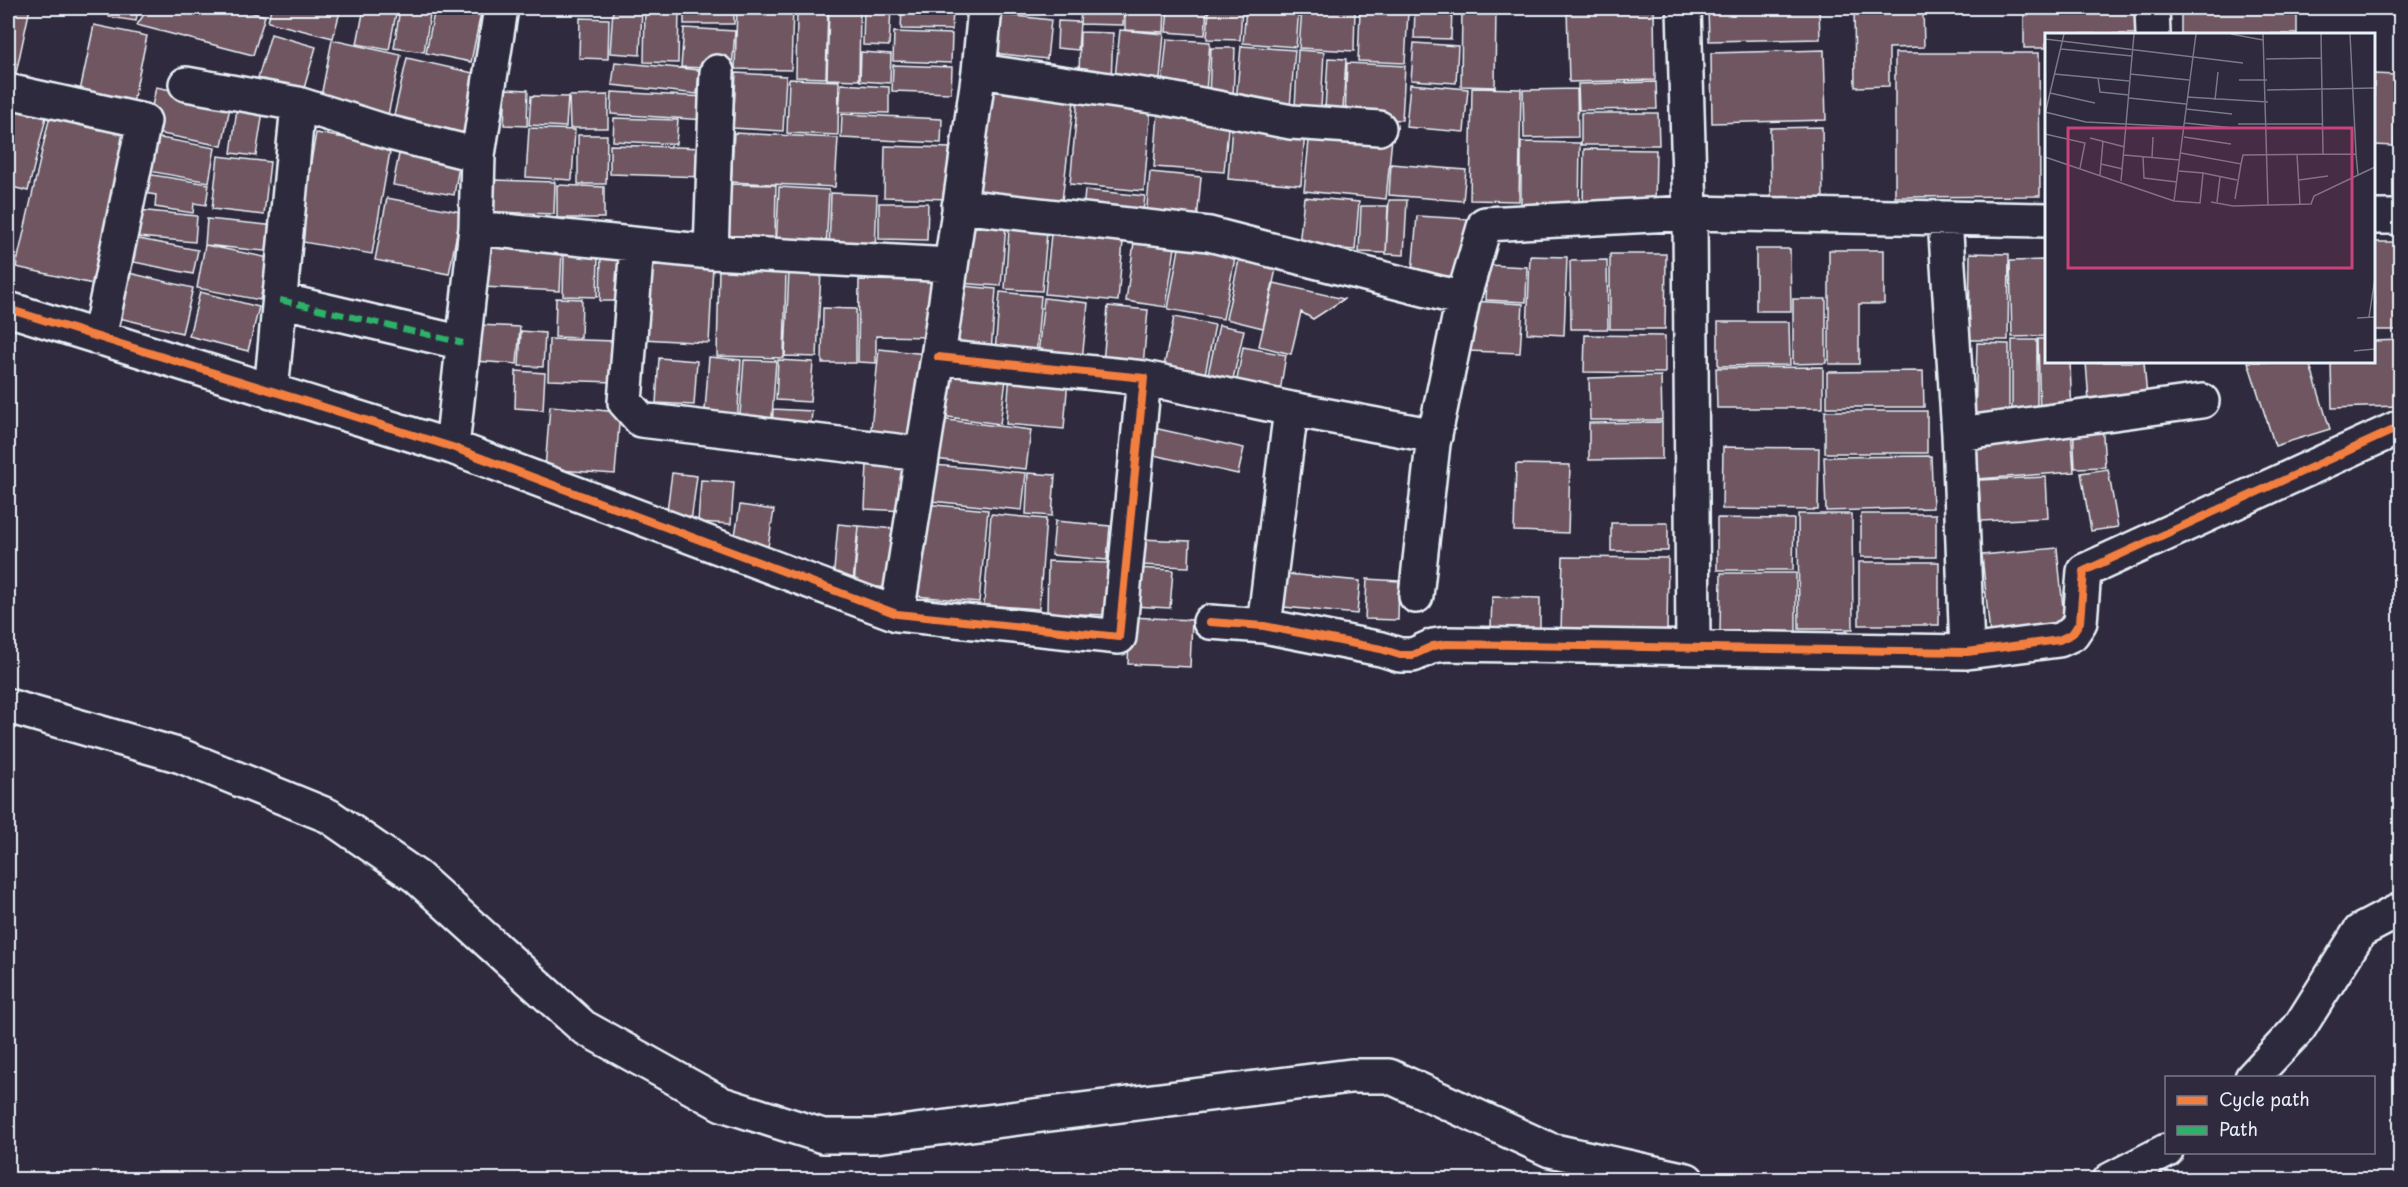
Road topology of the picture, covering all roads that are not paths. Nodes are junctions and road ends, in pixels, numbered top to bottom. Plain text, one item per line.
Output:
1 (501, 8) edge
2 (985, 8) edge
3 (1684, 8) edge
4 (2152, 8) edge
5 (2153, 33) edge
6 (979, 71) junction
7 (717, 72) dead end
8 (186, 84) dead end
9 (8, 91) edge
10 (298, 104) junction
11 (1379, 128) dead end
12 (478, 155) junction
13 (959, 206) junction
14 (1690, 213) junction
15 (2375, 217) edge
16 (2400, 217) edge
17 (1945, 219) junction
18 (2045, 220) edge
19 (476, 228) junction
20 (637, 245) junction
21 (711, 252) junction
22 (950, 265) junction
23 (1462, 299) junction
24 (279, 300) junction
25 (8, 309) edge
26 (99, 338) junction
27 (463, 343) junction
28 (938, 357) junction
29 (1144, 378) junction
30 (271, 392) junction
31 (2202, 401) dead end
32 (1291, 409) junction
33 (2400, 427) edge
34 (1959, 434) junction
35 (1435, 436) junction
36 (452, 447) junction
37 (922, 454) junction
38 (1416, 596) dead end
39 (897, 614) junction
40 (1210, 622) dead end
41 (1264, 626) junction
42 (1693, 647) junction
43 (1967, 652) junction
44 (8, 706) edge
45 (2400, 910) edge
46 (2253, 1076) edge
47 (2165, 1152) edge
48 (1687, 1179) edge
49 (2110, 1179) edge

1 - 12 street
2 - 6 street
3 - 14 street
4 - 5 street
6 - 11 street
6 - 13 street
7 - 21 street
8 - 10 street
9 - 26 street
10 - 12 street
10 - 24 street
12 - 19 street
13 - 22 street
13 - 23 street
14 - 17 street
14 - 23 street
14 - 42 street
15 - 16 street
17 - 18 street
17 - 34 street
19 - 20 street
19 - 27 street
20 - 21 street
20 - 37 street
21 - 22 street
22 - 28 street
23 - 35 street
24 - 27 street
24 - 30 street
25 - 26 street
26 - 30 street
27 - 36 street
28 - 29 street
28 - 37 street
29 - 32 street
29 - 39 street
30 - 36 street
31 - 34 street
32 - 35 street
32 - 41 street
33 - 43 street
34 - 43 street
35 - 38 street
36 - 39 street
37 - 39 street
40 - 41 street
41 - 42 street
42 - 43 street
44 - 48 street
45 - 46 street
47 - 49 street

